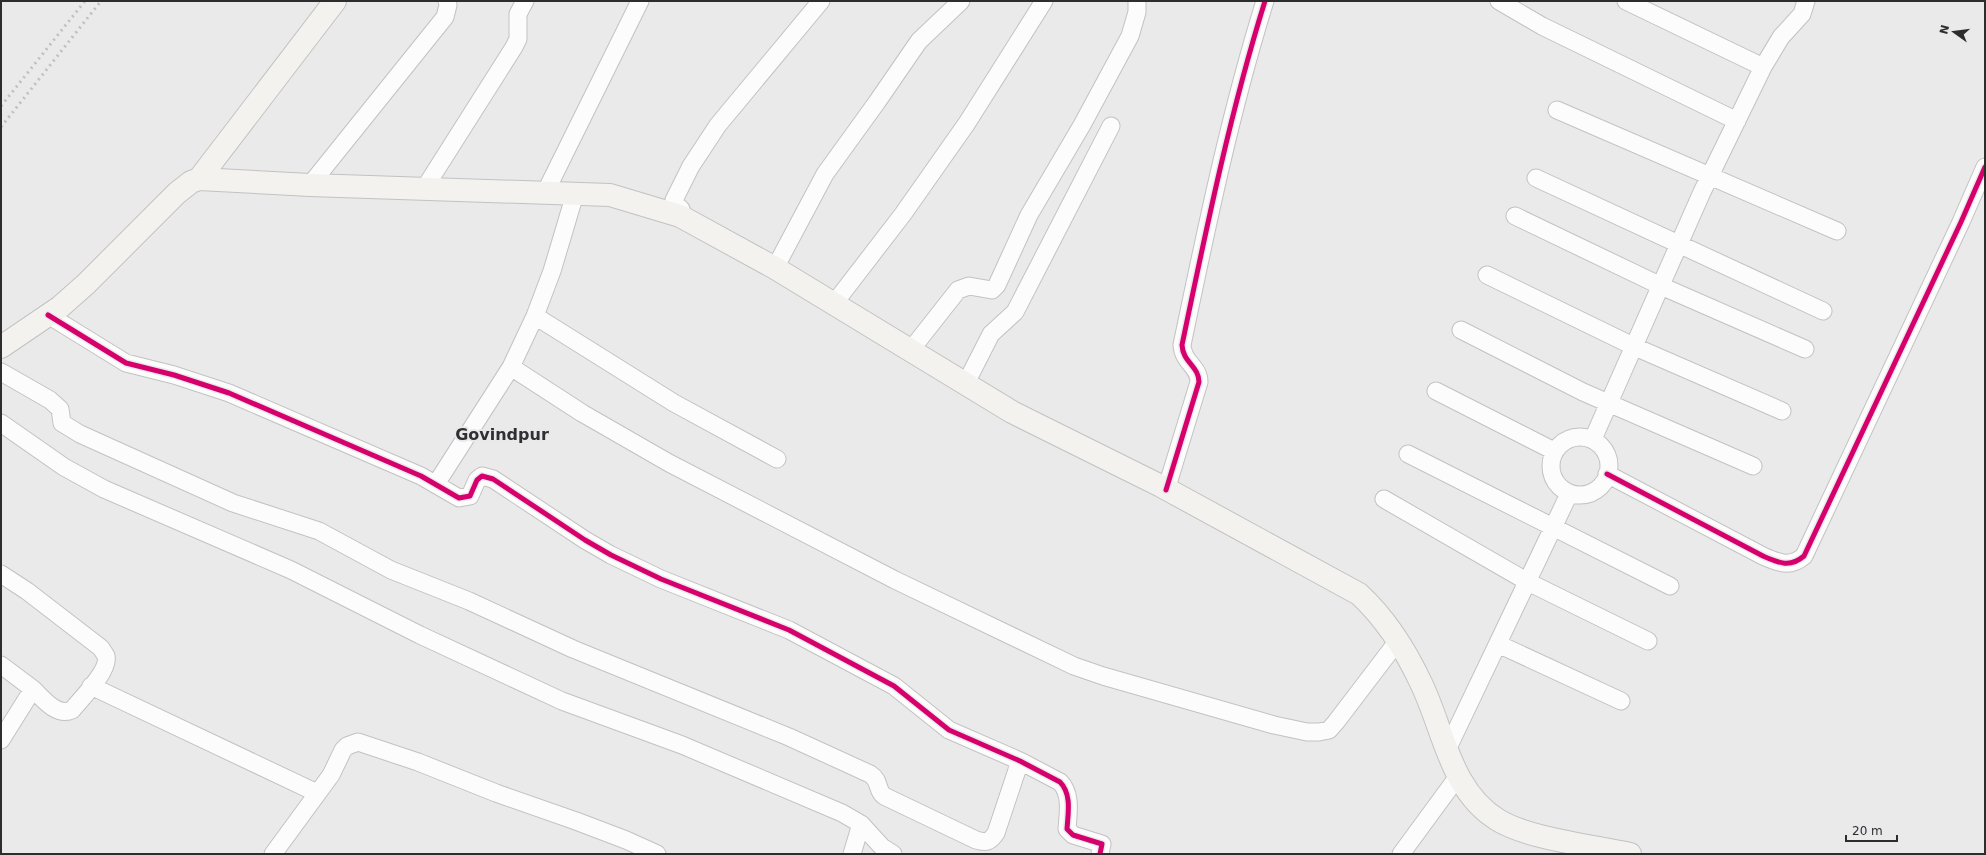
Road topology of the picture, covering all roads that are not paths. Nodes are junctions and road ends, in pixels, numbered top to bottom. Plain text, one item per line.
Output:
1 (335, 1) edge
2 (447, 1) edge
3 (525, 1) edge
4 (640, 1) edge
5 (821, 1) edge
6 (961, 1) edge
7 (1044, 1) edge
8 (1138, 1) edge
9 (1265, 1) edge
10 (1498, 1) edge
11 (1626, 1) edge
12 (1806, 1) edge
13 (1525, 8) edge
14 (1763, 67) junction
15 (1557, 110) dead end
16 (1737, 120) junction
17 (1111, 126) dead end
18 (1985, 167) edge
19 (1711, 176) junction
20 (1536, 178) dead end
21 (199, 179) junction
22 (310, 185) junction
23 (424, 189) junction
24 (545, 193) junction
25 (575, 194) junction
26 (680, 216) junction
27 (1515, 216) dead end
28 (1837, 231) dead end
29 (1679, 244) junction
30 (775, 268) junction
31 (1487, 275) dead end
32 (1661, 286) junction
33 (833, 305) junction
34 (1823, 311) dead end
35 (48, 315) junction
36 (535, 316) junction
37 (1461, 330) dead end
38 (1, 347) edge
39 (1635, 347) junction
40 (1805, 349) dead end
41 (910, 351) junction
42 (510, 367) junction
43 (1, 372) edge
44 (965, 384) junction
45 (1436, 391) dead end
46 (1609, 404) junction
47 (1782, 411) dead end
48 (1, 423) edge
49 (1593, 439) junction
50 (1554, 451) junction
51 (1408, 454) dead end
52 (778, 459) dead end
53 (1754, 466) dead end
54 (1608, 474) junction
55 (436, 484) junction
56 (1166, 490) junction
57 (1569, 494) junction
58 (1384, 499) dead end
59 (1554, 528) junction
60 (1, 574) edge
61 (1528, 582) junction
62 (1670, 586) dead end
63 (1648, 641) dead end
64 (1397, 642) junction
65 (1498, 644) junction
66 (1, 665) edge
67 (91, 686) junction
68 (33, 689) junction
69 (1621, 701) dead end
70 (1, 740) edge
71 (1446, 752) junction
72 (1020, 761) junction
73 (1458, 775) junction
74 (317, 793) junction
75 (861, 824) junction
76 (273, 854) edge
77 (657, 854) edge
78 (852, 854) edge
79 (893, 854) edge
80 (1100, 854) edge
81 (1401, 854) edge
82 (1630, 854) edge

1 - 21 main road
2 - 22 street
3 - 23 street
4 - 24 street
5 - 26 street
6 - 30 street
7 - 33 street
8 - 41 street
9 - 56 street
10 - 13 street
11 - 14 street
12 - 14 street
13 - 16 street
14 - 16 street
15 - 19 street
16 - 19 street
17 - 44 street
18 - 54 street
19 - 28 street
19 - 29 street
20 - 29 street
21 - 22 main road
21 - 35 main road
22 - 23 main road
23 - 24 main road
24 - 25 main road
25 - 26 main road
25 - 36 street
26 - 30 main road
27 - 32 street
29 - 32 street
29 - 34 street
30 - 33 main road
31 - 39 street
32 - 39 street
32 - 40 street
33 - 41 main road
35 - 38 main road
35 - 55 street
36 - 42 street
36 - 52 street
37 - 46 street
39 - 46 street
39 - 47 street
41 - 44 main road
42 - 55 street
42 - 64 street
43 - 72 street
44 - 56 main road
45 - 50 street
46 - 49 street
46 - 53 street
48 - 75 street
49 - 50 street
49 - 54 street
50 - 57 street
51 - 59 street
54 - 57 street
55 - 72 street
56 - 64 main road
57 - 59 street
58 - 61 street
59 - 61 street
59 - 62 street
60 - 67 street
61 - 63 street
61 - 65 street
64 - 71 main road
65 - 69 street
65 - 71 street
66 - 68 street
67 - 68 street
67 - 74 street
68 - 70 street
71 - 73 main road
72 - 80 street
73 - 81 street
73 - 82 main road
74 - 76 street
74 - 77 street
75 - 78 street
75 - 79 street

